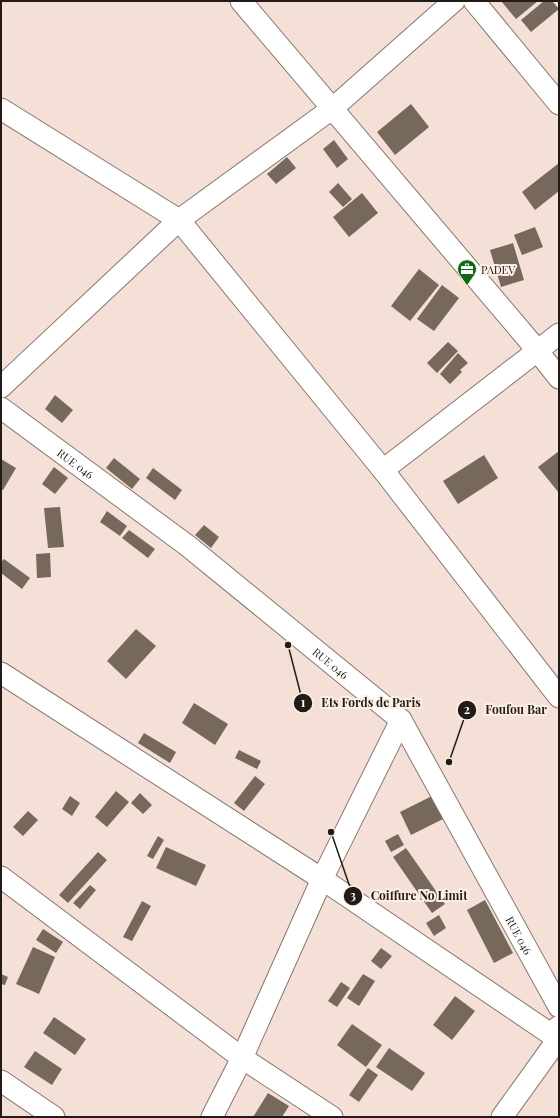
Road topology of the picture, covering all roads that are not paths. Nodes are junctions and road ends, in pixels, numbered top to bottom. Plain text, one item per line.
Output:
1 (241, 1) edge
2 (454, 1) edge
3 (474, 1) edge
4 (559, 104) edge
5 (333, 108) junction
6 (1, 109) edge
7 (179, 220) junction
8 (559, 334) edge
9 (537, 351) junction
10 (559, 378) edge
11 (1, 387) edge
12 (1, 408) edge
13 (383, 470) junction
14 (1, 673) edge
15 (559, 697) edge
16 (401, 720) junction
17 (1, 877) edge
18 (322, 879) junction
19 (559, 1007) edge
20 (558, 1039) junction
21 (242, 1058) junction
22 (1, 1081) edge
23 (54, 1117) edge
24 (212, 1117) edge
25 (332, 1117) edge
26 (502, 1117) edge

1 - 5 street
2 - 5 street
3 - 4 street
5 - 7 street
5 - 9 street
6 - 7 street
7 - 11 street
7 - 13 street
8 - 9 street
9 - 10 street
9 - 13 street
12 - 16 street, RUE 046 / Rue 046
13 - 15 street
14 - 18 street
16 - 18 street
16 - 19 street, RUE 046
17 - 21 street
18 - 20 street
18 - 21 street
19 - 20 street
20 - 26 street
21 - 24 street
21 - 25 street
22 - 23 street

